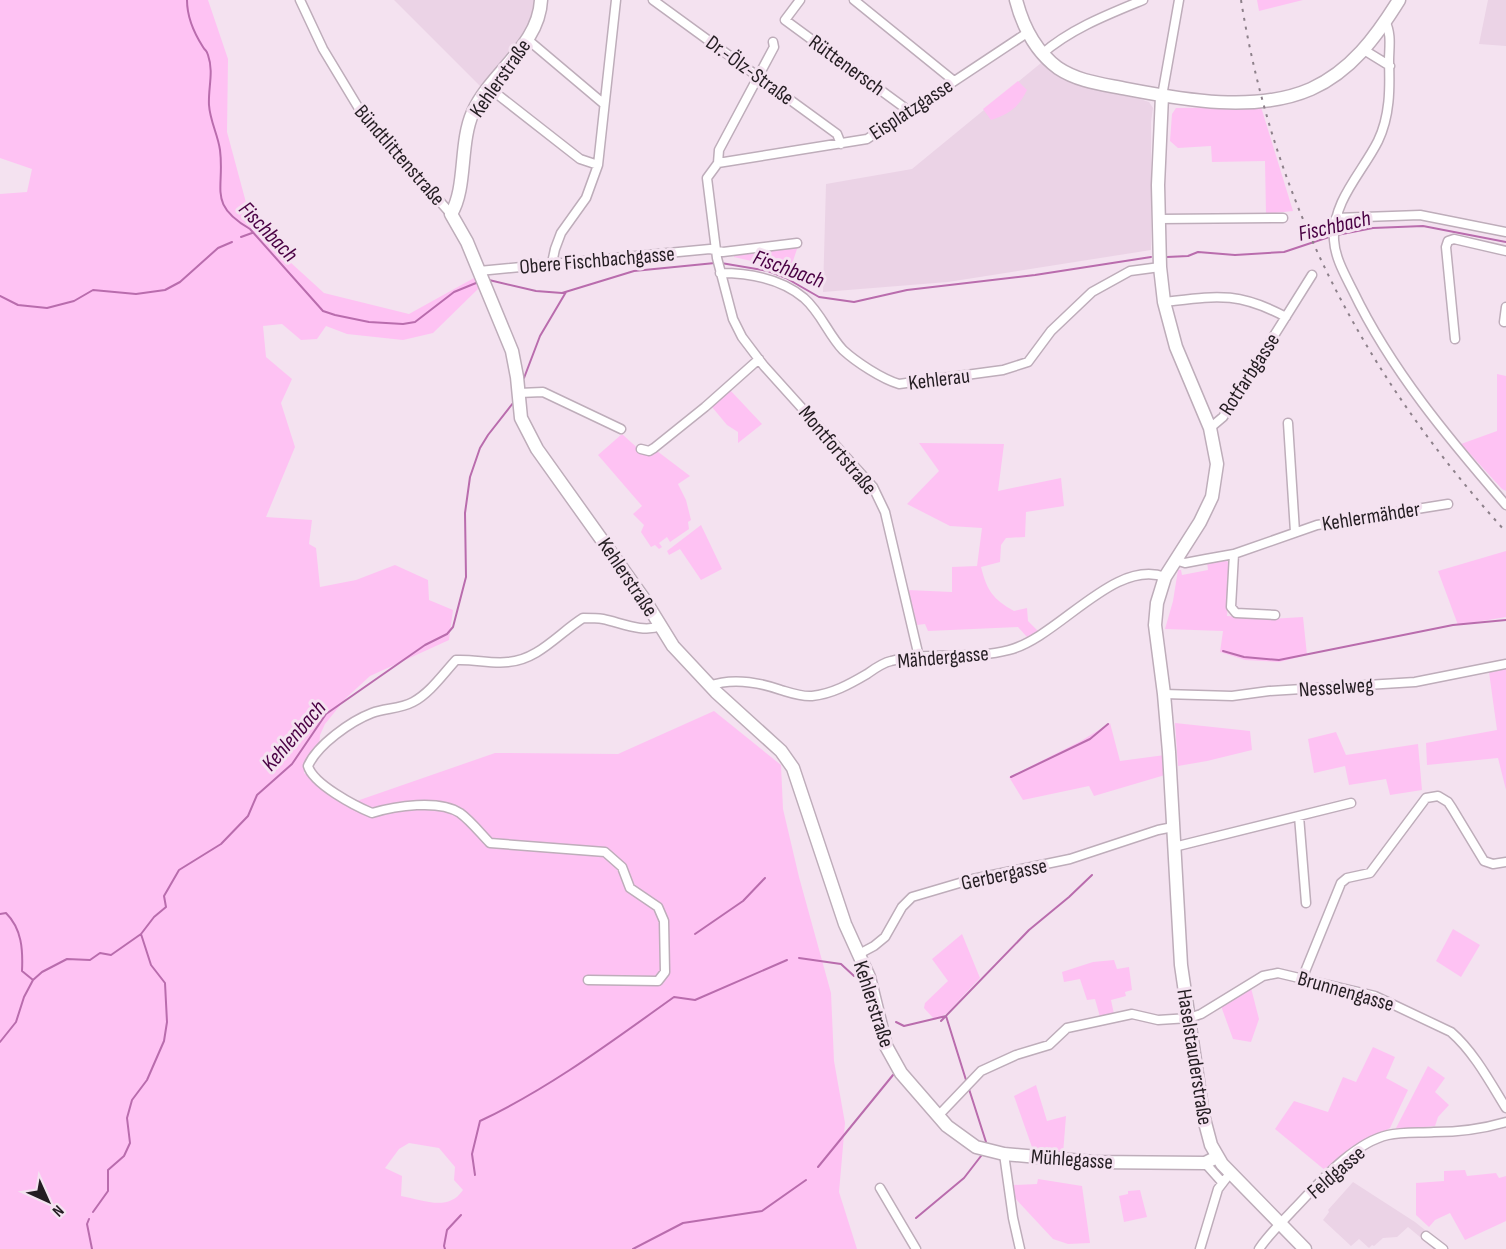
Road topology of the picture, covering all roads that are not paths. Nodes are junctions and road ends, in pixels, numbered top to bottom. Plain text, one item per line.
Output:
1 (300, 0) edge
2 (541, 0) edge
3 (616, 0) edge
4 (653, 0) edge
5 (800, 0) edge
6 (854, 0) edge
7 (1016, 0) edge
8 (1143, 0) edge
9 (1179, 0) edge
10 (1399, 0) edge
11 (1385, 21) junction
12 (1027, 33) junction
13 (1374, 36) junction
14 (527, 39) junction
15 (773, 42) dead end
16 (1389, 47) junction
17 (1364, 50) junction
18 (1042, 54) junction
19 (1389, 66) junction
20 (758, 76) junction
21 (954, 81) junction
22 (488, 87) junction
23 (1162, 96) junction
24 (604, 104) junction
25 (909, 111) junction
26 (841, 144) junction
27 (598, 165) junction
28 (716, 166) junction
29 (451, 214) junction
30 (1283, 218) dead end
31 (1336, 218) junction
32 (1159, 219) junction
33 (1506, 231) edge
34 (797, 243) dead end
35 (1506, 251) edge
36 (717, 254) junction
37 (552, 263) junction
38 (1160, 267) junction
39 (479, 271) junction
40 (720, 271) junction
41 (1312, 275) dead end
42 (1164, 302) junction
43 (1506, 307) edge
44 (1286, 317) junction
45 (1504, 322) dead end
46 (1455, 339) dead end
47 (759, 359) junction
48 (519, 393) junction
49 (1288, 423) dead end
50 (1210, 428) junction
51 (621, 429) dead end
52 (641, 449) dead end
53 (1505, 502) edge
54 (1448, 504) dead end
55 (1295, 532) junction
56 (1234, 554) junction
57 (1175, 560) junction
58 (1165, 577) junction
59 (1275, 615) dead end
60 (661, 626) junction
61 (920, 657) junction
62 (1506, 664) edge
63 (709, 686) junction
64 (1164, 694) junction
65 (1351, 803) dead end
66 (1299, 816) junction
67 (1173, 827) junction
68 (1174, 847) junction
69 (1506, 862) edge
70 (1306, 903) dead end
71 (859, 954) junction
72 (1302, 979) junction
73 (588, 980) dead end
74 (1189, 1018) junction
75 (1506, 1108) edge
76 (938, 1116) junction
77 (1506, 1122) edge
78 (947, 1126) joint
79 (1004, 1154) junction
80 (1217, 1157) junction
81 (1205, 1163) junction
82 (1231, 1172) junction
83 (1222, 1182) junction
84 (880, 1188) dead end
85 (1281, 1223) junction
86 (1426, 1236) dead end
87 (916, 1249) edge
88 (1020, 1249) edge
89 (1200, 1249) edge
90 (1259, 1249) edge
91 (1305, 1249) edge
92 (1443, 1249) edge

1 - 29 street, Bündtlittenstraße
2 - 14 main road, Kehlerstraße
3 - 24 street
4 - 20 street, Dr.-Ölz-Straße
5 - 25 street, Rüttenersch
6 - 21 street
7 - 12 main road
8 - 18 street
9 - 23 street
10 - 11 main road
11 - 13 main road
11 - 16 street
12 - 18 main road
12 - 21 street, Eisplatzgasse
13 - 16 street
13 - 17 main road
14 - 22 main road, Kehlerstraße
14 - 24 street
15 - 20 street
16 - 19 street
17 - 19 street
17 - 23 main road
18 - 23 main road
19 - 31 street
20 - 26 street, Dr.-Ölz-Straße
20 - 28 street
21 - 25 street, Eisplatzgasse
22 - 27 street
22 - 29 main road, Kehlerstraße
23 - 32 main road, Haselstauderstraße
24 - 27 street
25 - 26 street, Eisplatzgasse
26 - 28 street, Eisplatzgasse
27 - 37 street
28 - 36 street
29 - 39 main road, Kehlerstraße
30 - 32 street
31 - 33 street
31 - 53 street
32 - 38 main road, Haselstauderstraße
34 - 36 street, Obere Fischbachgasse
35 - 46 street
36 - 37 street, Obere Fischbachgasse
36 - 40 street, Montfortstraße
37 - 39 street, Obere Fischbachgasse
38 - 40 street, Kehlerau
38 - 42 main road, Haselstauderstraße
39 - 48 main road, Kehlerstraße
40 - 47 street, Montfortstraße
41 - 44 street, Rotfarbgasse
42 - 44 street, Rotfarbgasse
42 - 50 main road, Haselstauderstraße
43 - 45 street
44 - 50 street, Rotfarbgasse
47 - 52 street
47 - 61 street, Montfortstraße
48 - 51 street
48 - 60 main road, Kehlerstraße
49 - 55 street, Kehlermähder
50 - 57 main road, Haselstauderstraße
54 - 55 street, Kehlermähder
55 - 56 street, Kehlermähder
56 - 57 street, Kehlermähder
56 - 59 street
57 - 58 main road, Haselstauderstraße
58 - 61 street, Mähdergasse
58 - 64 main road, Haselstauderstraße
60 - 63 main road, Kehlerstraße
60 - 73 street
61 - 63 street, Mähdergasse
62 - 64 street, Nesselweg
63 - 71 main road, Kehlerstraße
64 - 67 main road, Haselstauderstraße
65 - 66 street
66 - 68 street
66 - 70 street
67 - 68 main road, Haselstauderstraße
67 - 71 street, Gerbergasse
68 - 74 main road, Haselstauderstraße
69 - 72 street
71 - 76 main road, Kehlerstraße
72 - 74 street, Brunnengasse
72 - 75 street, Brunnengasse
74 - 76 street
74 - 80 main road, Haselstauderstraße
76 - 78 main road, Kehlerstraße
77 - 85 street, Feldgasse
78 - 79 main road, Mühlegasse
79 - 81 main road, Mühlegasse
79 - 88 street
80 - 81 main road, Mühlegasse
80 - 82 main road, Haselstauderstraße
81 - 83 street
82 - 83 street
82 - 85 main road, Haselstauderstraße
83 - 89 street
84 - 87 street
85 - 90 street, Feldgasse
85 - 91 main road, Haselstauderstraße
86 - 92 street

